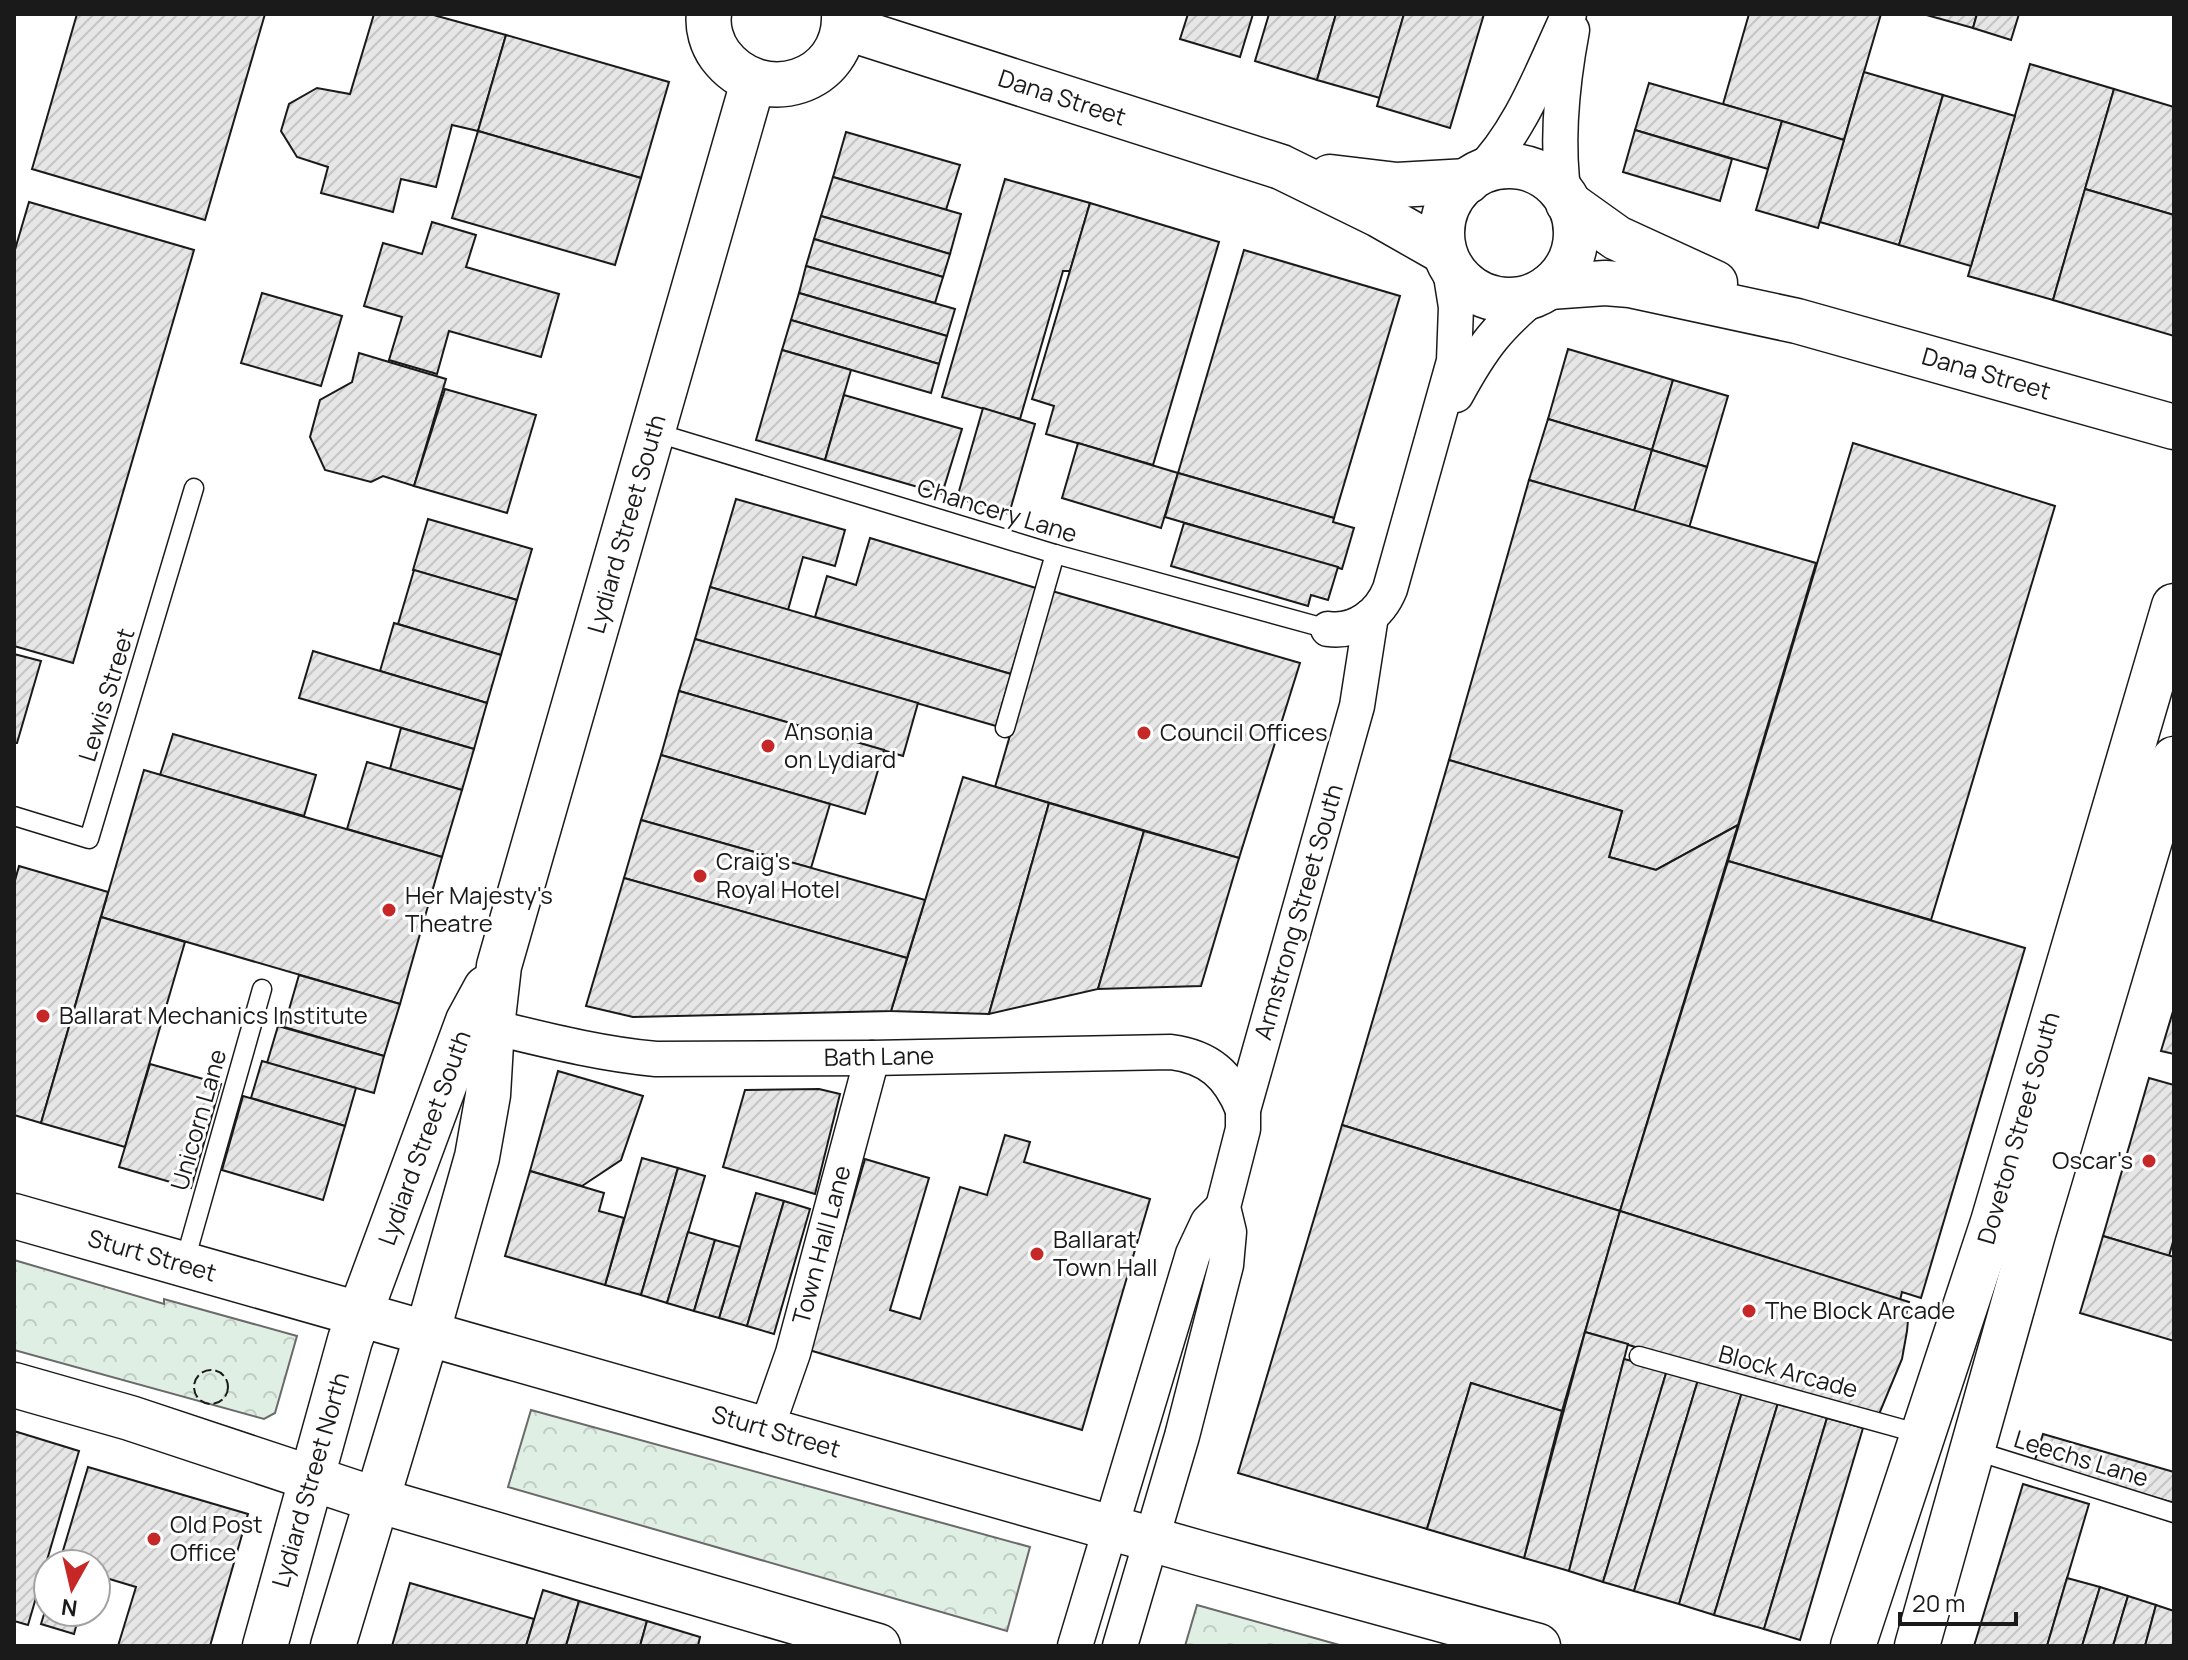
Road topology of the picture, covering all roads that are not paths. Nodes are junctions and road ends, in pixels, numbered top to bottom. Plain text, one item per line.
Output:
1 (709, 14) edge
2 (1569, 14) edge
3 (1575, 14) edge
4 (844, 21) edge
5 (753, 82) junction
6 (1281, 167) junction
7 (1472, 178) junction
8 (1566, 199) junction
9 (1446, 258) junction
10 (1545, 289) junction
11 (1797, 321) junction
12 (2174, 427) edge
13 (654, 432) junction
14 (1435, 433) junction
15 (194, 488) dead end
16 (1055, 554) junction
17 (1380, 603) junction
18 (2174, 606) edge
19 (1328, 629) joint
20 (1005, 728) dead end
21 (2174, 759) edge
22 (14, 816) edge
23 (262, 989) dead end
24 (480, 1024) junction
25 (872, 1058) junction
26 (1243, 1110) junction
27 (1223, 1207) junction
28 (14, 1216) edge
29 (184, 1264) junction
30 (359, 1314) junction
31 (427, 1334) junction
32 (1639, 1356) dead end
33 (14, 1385) edge
34 (766, 1430) junction
35 (1924, 1435) junction
36 (1973, 1450) junction
37 (310, 1479) junction
38 (377, 1500) junction
39 (2174, 1513) edge
40 (1111, 1526) junction
41 (1152, 1537) junction
42 (265, 1646) edge
43 (333, 1646) edge
44 (878, 1646) edge
45 (1075, 1646) edge
46 (1120, 1646) edge
47 (1538, 1646) edge
48 (1853, 1646) edge
49 (1917, 1646) edge

1 - 5 main road
2 - 7 street
3 - 8 street
4 - 5 main road
4 - 6 main road, Dana Street
5 - 13 main road, Lydiard Street South
6 - 7 main road, Dana Street
6 - 9 main road, Dana Street
7 - 8 main road
7 - 9 main road
8 - 10 main road
8 - 11 main road, Dana Street
9 - 10 main road
9 - 14 street, Armstrong Street South
10 - 11 main road, Dana Street
10 - 14 street, Armstrong Street South
11 - 12 main road, Dana Street
13 - 16 lane, Chancery Lane
13 - 24 main road, Lydiard Street South
14 - 17 street, Armstrong Street South
15 - 22 lane, Lewis Street
16 - 19 lane, Chancery Lane
16 - 20 lane
17 - 19 street
17 - 26 street, Armstrong Street South
18 - 35 main road, Doveton Street South
21 - 36 main road, Doveton Street South
23 - 29 lane, Unicorn Lane
24 - 25 street, Bath Lane
24 - 30 main road, Lydiard Street South
24 - 31 main road, Lydiard Street South
25 - 26 street, Bath Lane
25 - 34 street, Town Hall Lane
26 - 27 street, Armstrong Street South
27 - 40 street, Armstrong Street South
27 - 41 street, Armstrong Street South
28 - 29 main road, Sturt Street
29 - 30 main road, Sturt Street
30 - 31 main road, Sturt Street
30 - 37 main road, Lydiard Street North
31 - 34 main road, Sturt Street
31 - 38 main road
32 - 35 lane, Block Arcade
33 - 37 main road
34 - 40 main road, Sturt Street
35 - 48 main road, Doveton Street South
36 - 39 lane, Leechs Lane
36 - 49 main road, Doveton Street South
37 - 38 main road
37 - 42 main road, Lydiard Street North
38 - 43 main road
38 - 44 main road
40 - 41 main road, Sturt Street
40 - 45 street, Armstrong Street South
41 - 46 street, Armstrong Street South
41 - 47 main road, Sturt Street

